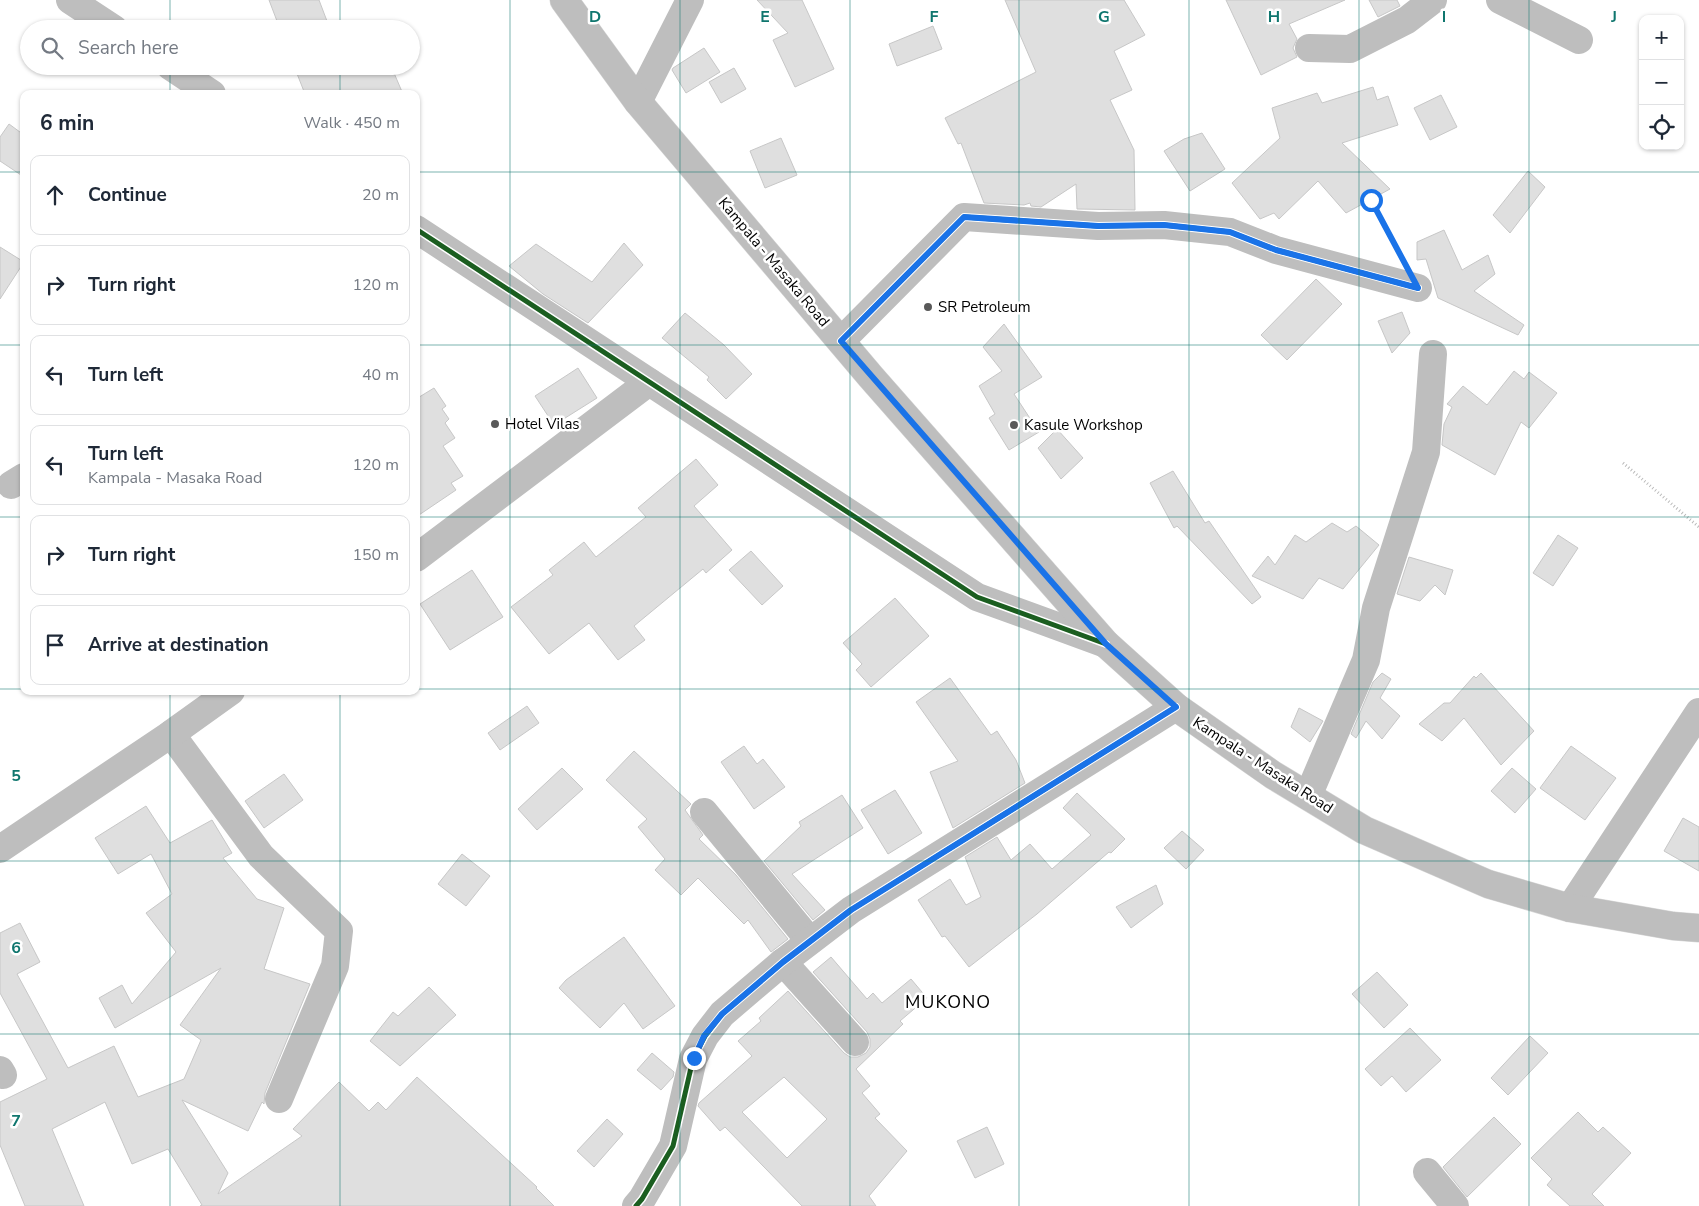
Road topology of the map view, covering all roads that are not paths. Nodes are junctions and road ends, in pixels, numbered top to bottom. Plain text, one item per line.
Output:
1 (70, 0) edge
2 (564, 0) edge
3 (690, 0) edge
4 (1433, 0) edge
5 (1500, 0) edge
6 (100, 20) edge
7 (1579, 40) dead end
8 (1309, 48) dead end
9 (184, 75) edge
10 (206, 90) edge
11 (638, 102) junction
12 (420, 231) edge
13 (1418, 288) road end
14 (841, 341) junction
15 (1433, 354) dead end
16 (649, 382) junction
17 (420, 555) edge
18 (1106, 644) junction
19 (225, 695) edge
20 (1176, 707) junction
21 (1699, 712) edge
22 (171, 734) junction
23 (1308, 796) junction
24 (704, 812) dead end
25 (0, 849) edge
26 (1570, 908) junction
27 (1699, 928) edge
28 (810, 941) junction
29 (783, 962) junction
30 (855, 1042) dead end
31 (279, 1099) dead end
32 (1427, 1172) dead end
33 (636, 1206) edge
34 (1455, 1206) edge

1 - 6 street
2 - 11 street, Kampala - Masaka Road
3 - 11 street
4 - 8 street
5 - 7 street
9 - 10 street
11 - 14 street, Kampala - Masaka Road
12 - 16 street
13 - 14 street
14 - 18 street, Kampala - Masaka Road
15 - 23 street
16 - 17 street
16 - 18 street
18 - 20 street, Kampala - Masaka Road
19 - 22 street
20 - 23 street, Kampala - Masaka Road
20 - 28 street
21 - 26 street
22 - 25 street
22 - 31 street
23 - 26 street, Kampala - Masaka Road
24 - 28 street
26 - 27 street, Kampala - Masaka Road
28 - 29 street
29 - 30 street
29 - 33 street
32 - 34 street

